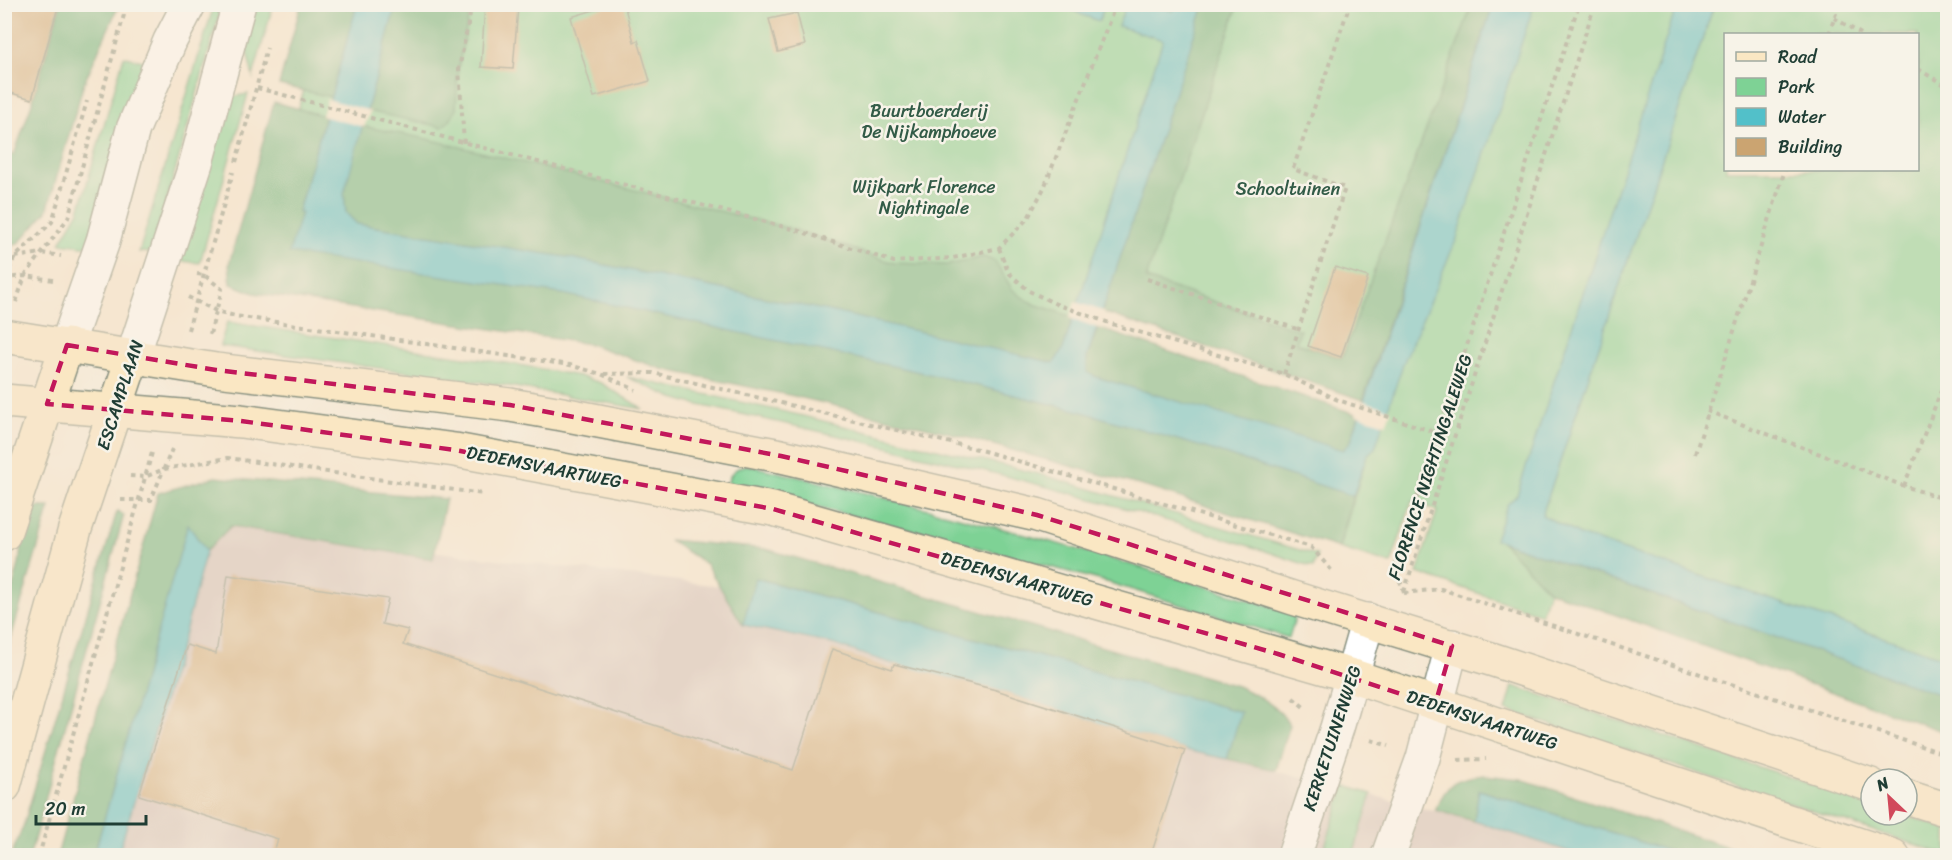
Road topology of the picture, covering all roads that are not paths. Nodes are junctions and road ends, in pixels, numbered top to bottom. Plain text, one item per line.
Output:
1 (189, 4) edge
2 (239, 4) edge
3 (5, 336) edge
4 (67, 345) junction
5 (133, 356) junction
6 (4, 401) edge
7 (47, 404) junction
8 (115, 409) junction
9 (4, 534) edge
10 (1368, 620) junction
11 (1452, 646) junction
12 (1353, 676) junction
13 (1435, 705) junction
14 (1859, 780) edge
15 (4, 786) edge
16 (1919, 800) edge
17 (1947, 810) edge
18 (1294, 855) edge
19 (1389, 855) edge
20 (1893, 855) edge

1 - 4 street
2 - 5 street, ESCAMPLAAN
3 - 4 main road
4 - 5 main road
4 - 7 main road
5 - 8 main road, ESCAMPLAAN
5 - 10 main road
6 - 7 main road, DEDEMSVAARTWEG
7 - 8 main road, DEDEMSVAARTWEG
7 - 9 main road
8 - 12 main road, DEDEMSVAARTWEG
8 - 15 main road, ESCAMPLAAN
10 - 11 main road
10 - 12 street, KERKETUINENWEG
11 - 13 street
11 - 14 main road
12 - 13 main road, DEDEMSVAARTWEG
12 - 18 street, KERKETUINENWEG
13 - 19 street
13 - 20 main road, DEDEMSVAARTWEG
16 - 17 main road

